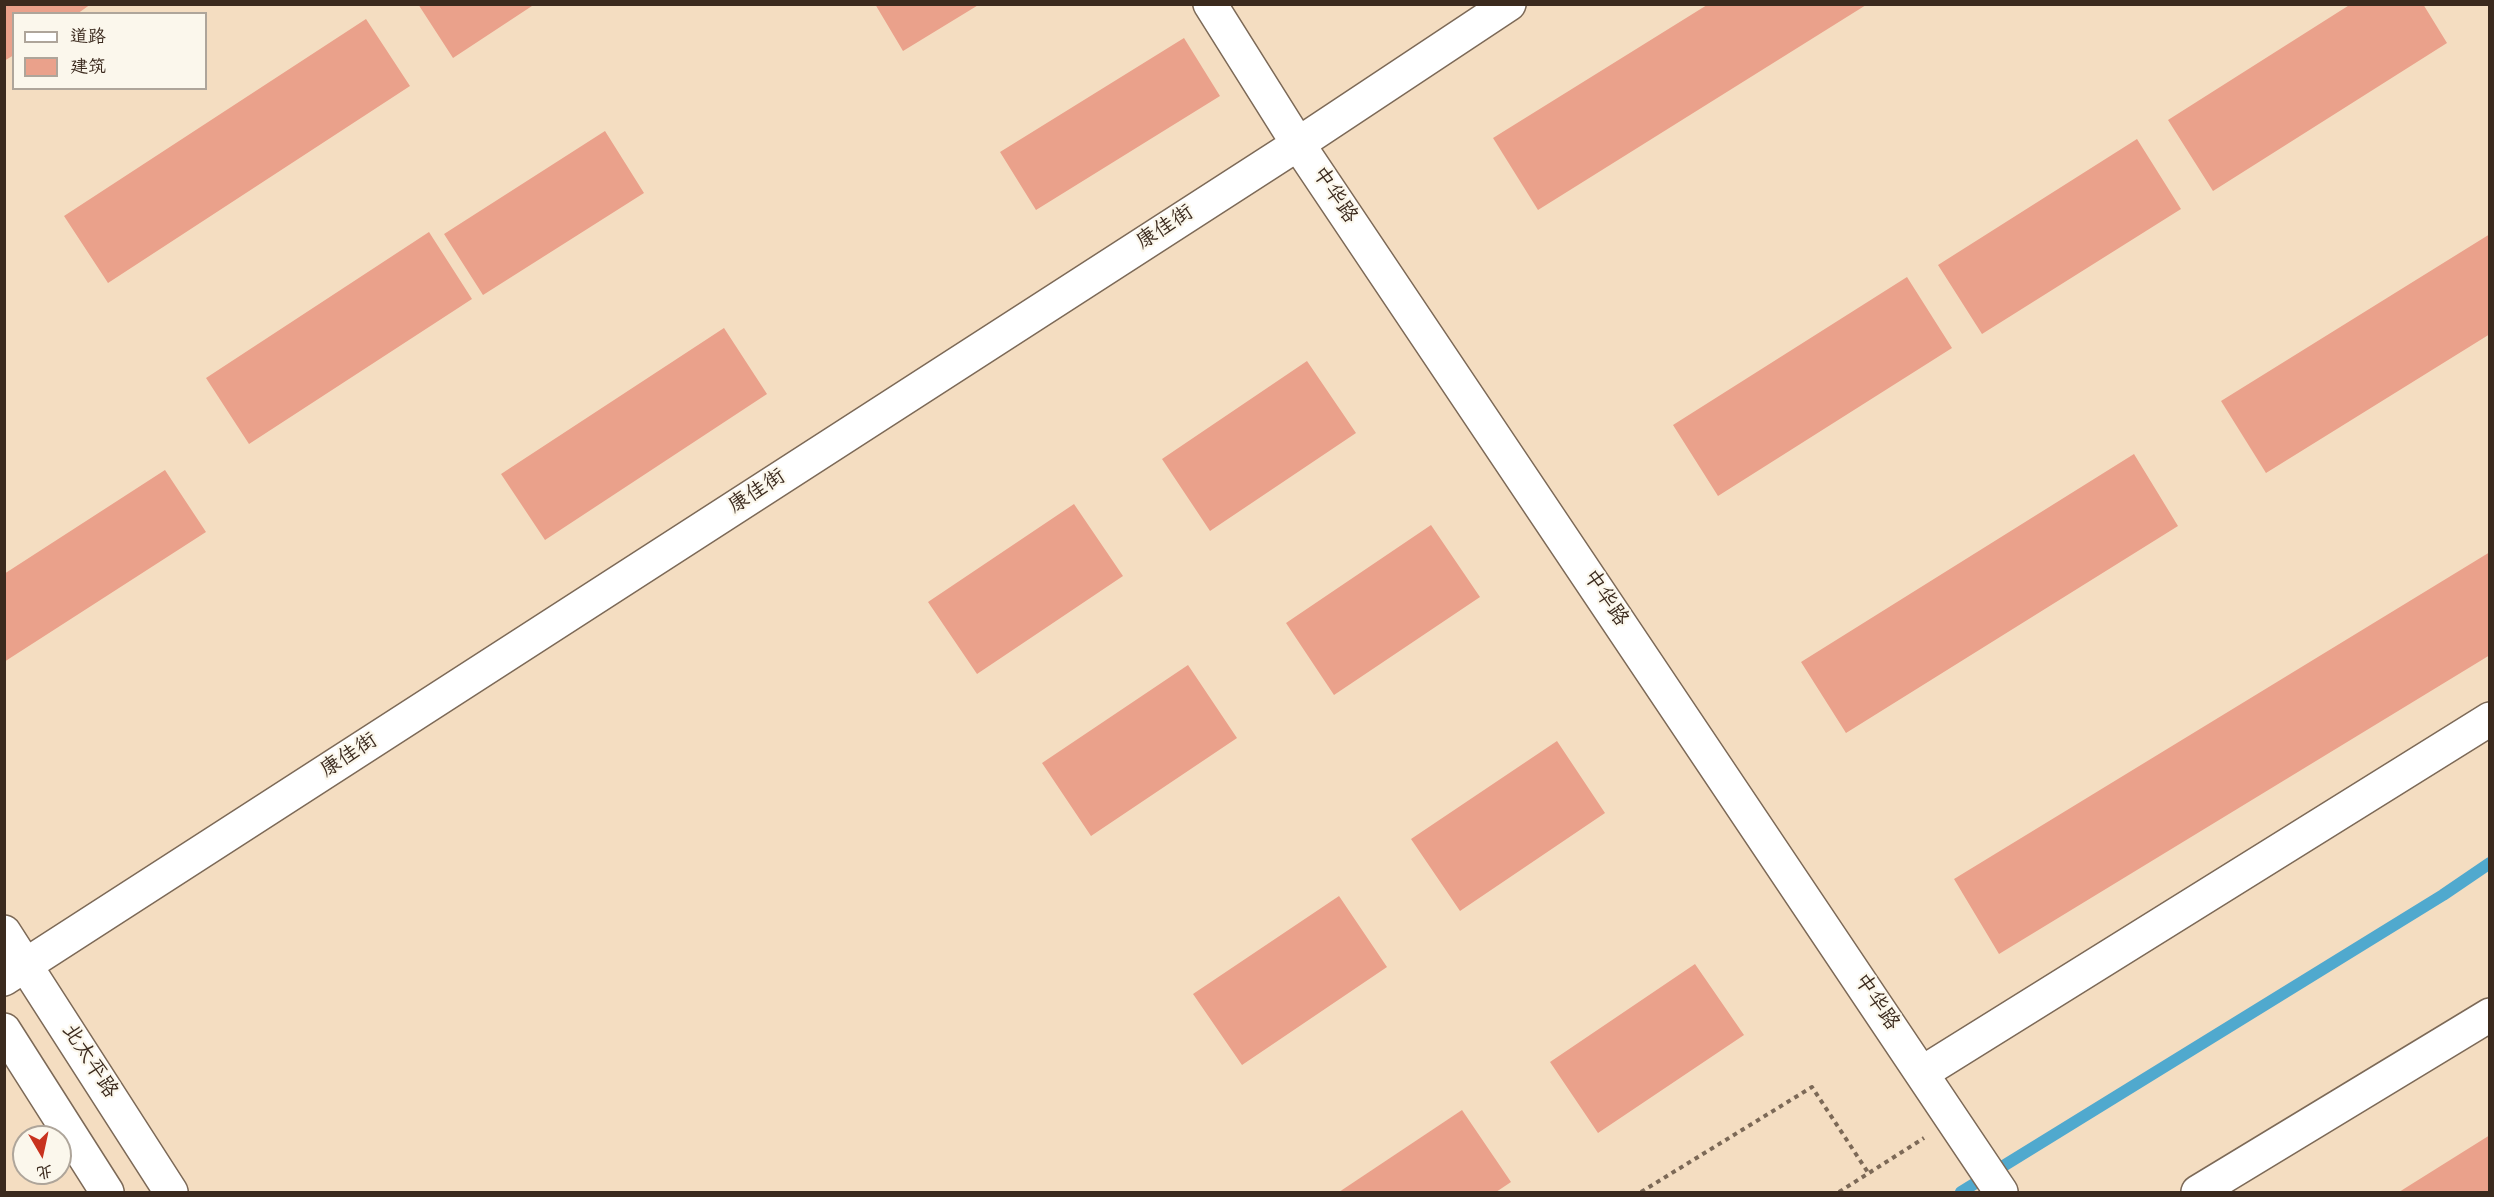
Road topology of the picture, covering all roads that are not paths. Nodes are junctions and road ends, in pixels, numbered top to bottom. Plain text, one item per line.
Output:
1 (1210, 4) edge
2 (1509, 4) edge
3 (1298, 144) junction
4 (2490, 719) edge
5 (4, 932) edge
6 (15, 972) edge
7 (2490, 1015) edge
8 (4, 1030) edge
9 (1923, 1073) junction
10 (106, 1192) edge
11 (171, 1192) edge
12 (2001, 1192) edge
13 (2198, 1192) edge

1 - 3 street, 中华路
2 - 3 street, 康佳街
3 - 6 street, 康佳街
3 - 9 street, 中华路
4 - 9 street
5 - 6 street, 北太平路
6 - 11 street, 北太平路
7 - 13 street
8 - 10 street
9 - 12 street, 中华路

